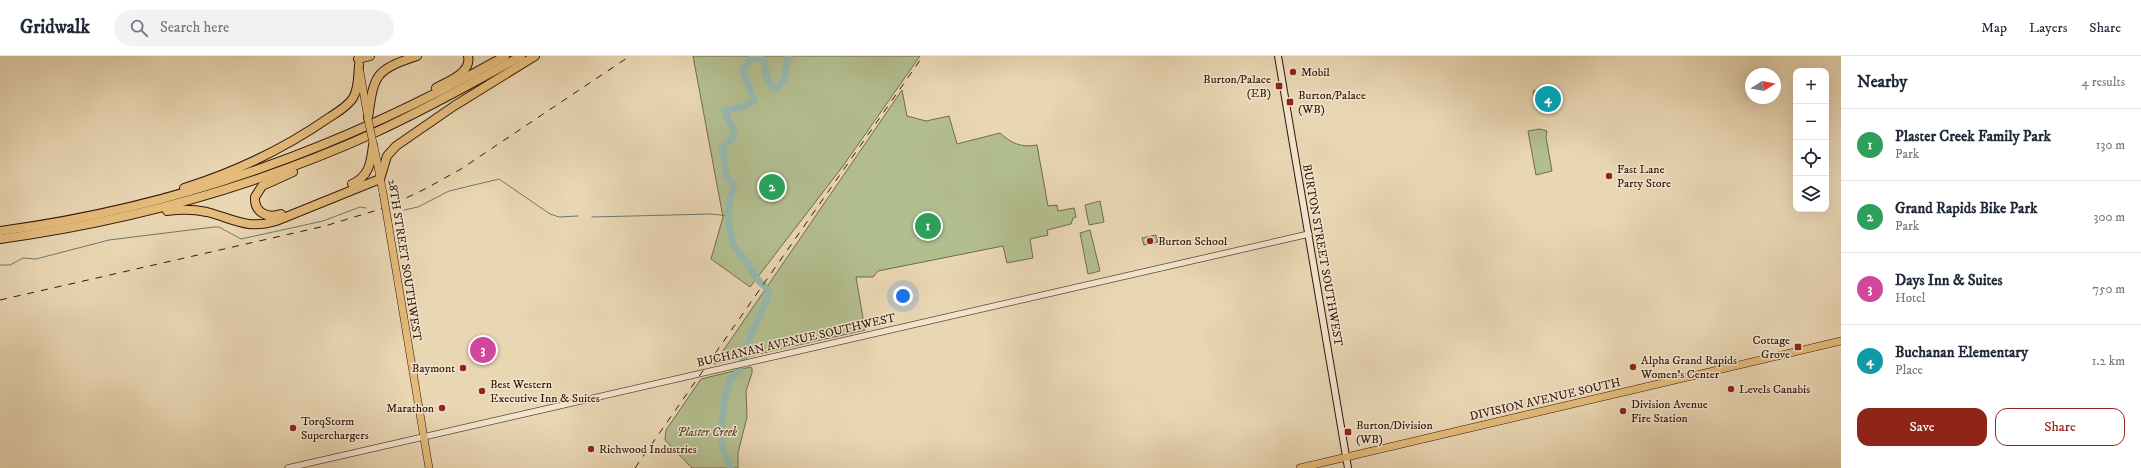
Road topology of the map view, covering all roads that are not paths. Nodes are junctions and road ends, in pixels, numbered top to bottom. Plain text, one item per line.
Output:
1 (370, 56) edge
2 (417, 56) edge
3 (468, 56) edge
4 (505, 56) edge
5 (521, 56) edge
6 (535, 56) edge
7 (1278, 56) edge
8 (358, 60) edge
9 (392, 115) junction
10 (368, 118) junction
11 (373, 144) junction
12 (326, 154) junction
13 (380, 179) junction
14 (108, 212) junction
15 (132, 215) junction
16 (0, 231) edge
17 (1309, 234) junction
18 (0, 239) edge
19 (1841, 342) edge
20 (424, 437) junction
21 (1348, 457) junction
22 (288, 468) edge
23 (429, 468) edge
24 (1300, 468) edge
25 (1348, 468) edge

1 - 8 highway
2 - 10 highway
3 - 9 highway
4 - 9 highway
5 - 12 highway
6 - 13 highway
7 - 17 main road, BURTON STREET SOUTHWEST
8 - 10 main road, 28TH STREET SOUTHWEST
8 - 14 highway
9 - 14 highway
10 - 11 main road, 28TH STREET SOUTHWEST, bridge
11 - 12 highway
11 - 13 main road, 28TH STREET SOUTHWEST
12 - 15 highway
13 - 15 highway
13 - 20 main road, 28TH STREET SOUTHWEST, bridge
14 - 16 highway
15 - 18 highway
17 - 20 street, BUCHANAN AVENUE SOUTHWEST
17 - 21 main road, BURTON STREET SOUTHWEST
19 - 21 main road, DIVISION AVENUE SOUTH
20 - 22 street, BUCHANAN AVENUE SOUTHWEST
20 - 23 main road, 28TH STREET SOUTHWEST
21 - 24 main road, DIVISION AVENUE SOUTH
21 - 25 main road, BURTON STREET SOUTHWEST

